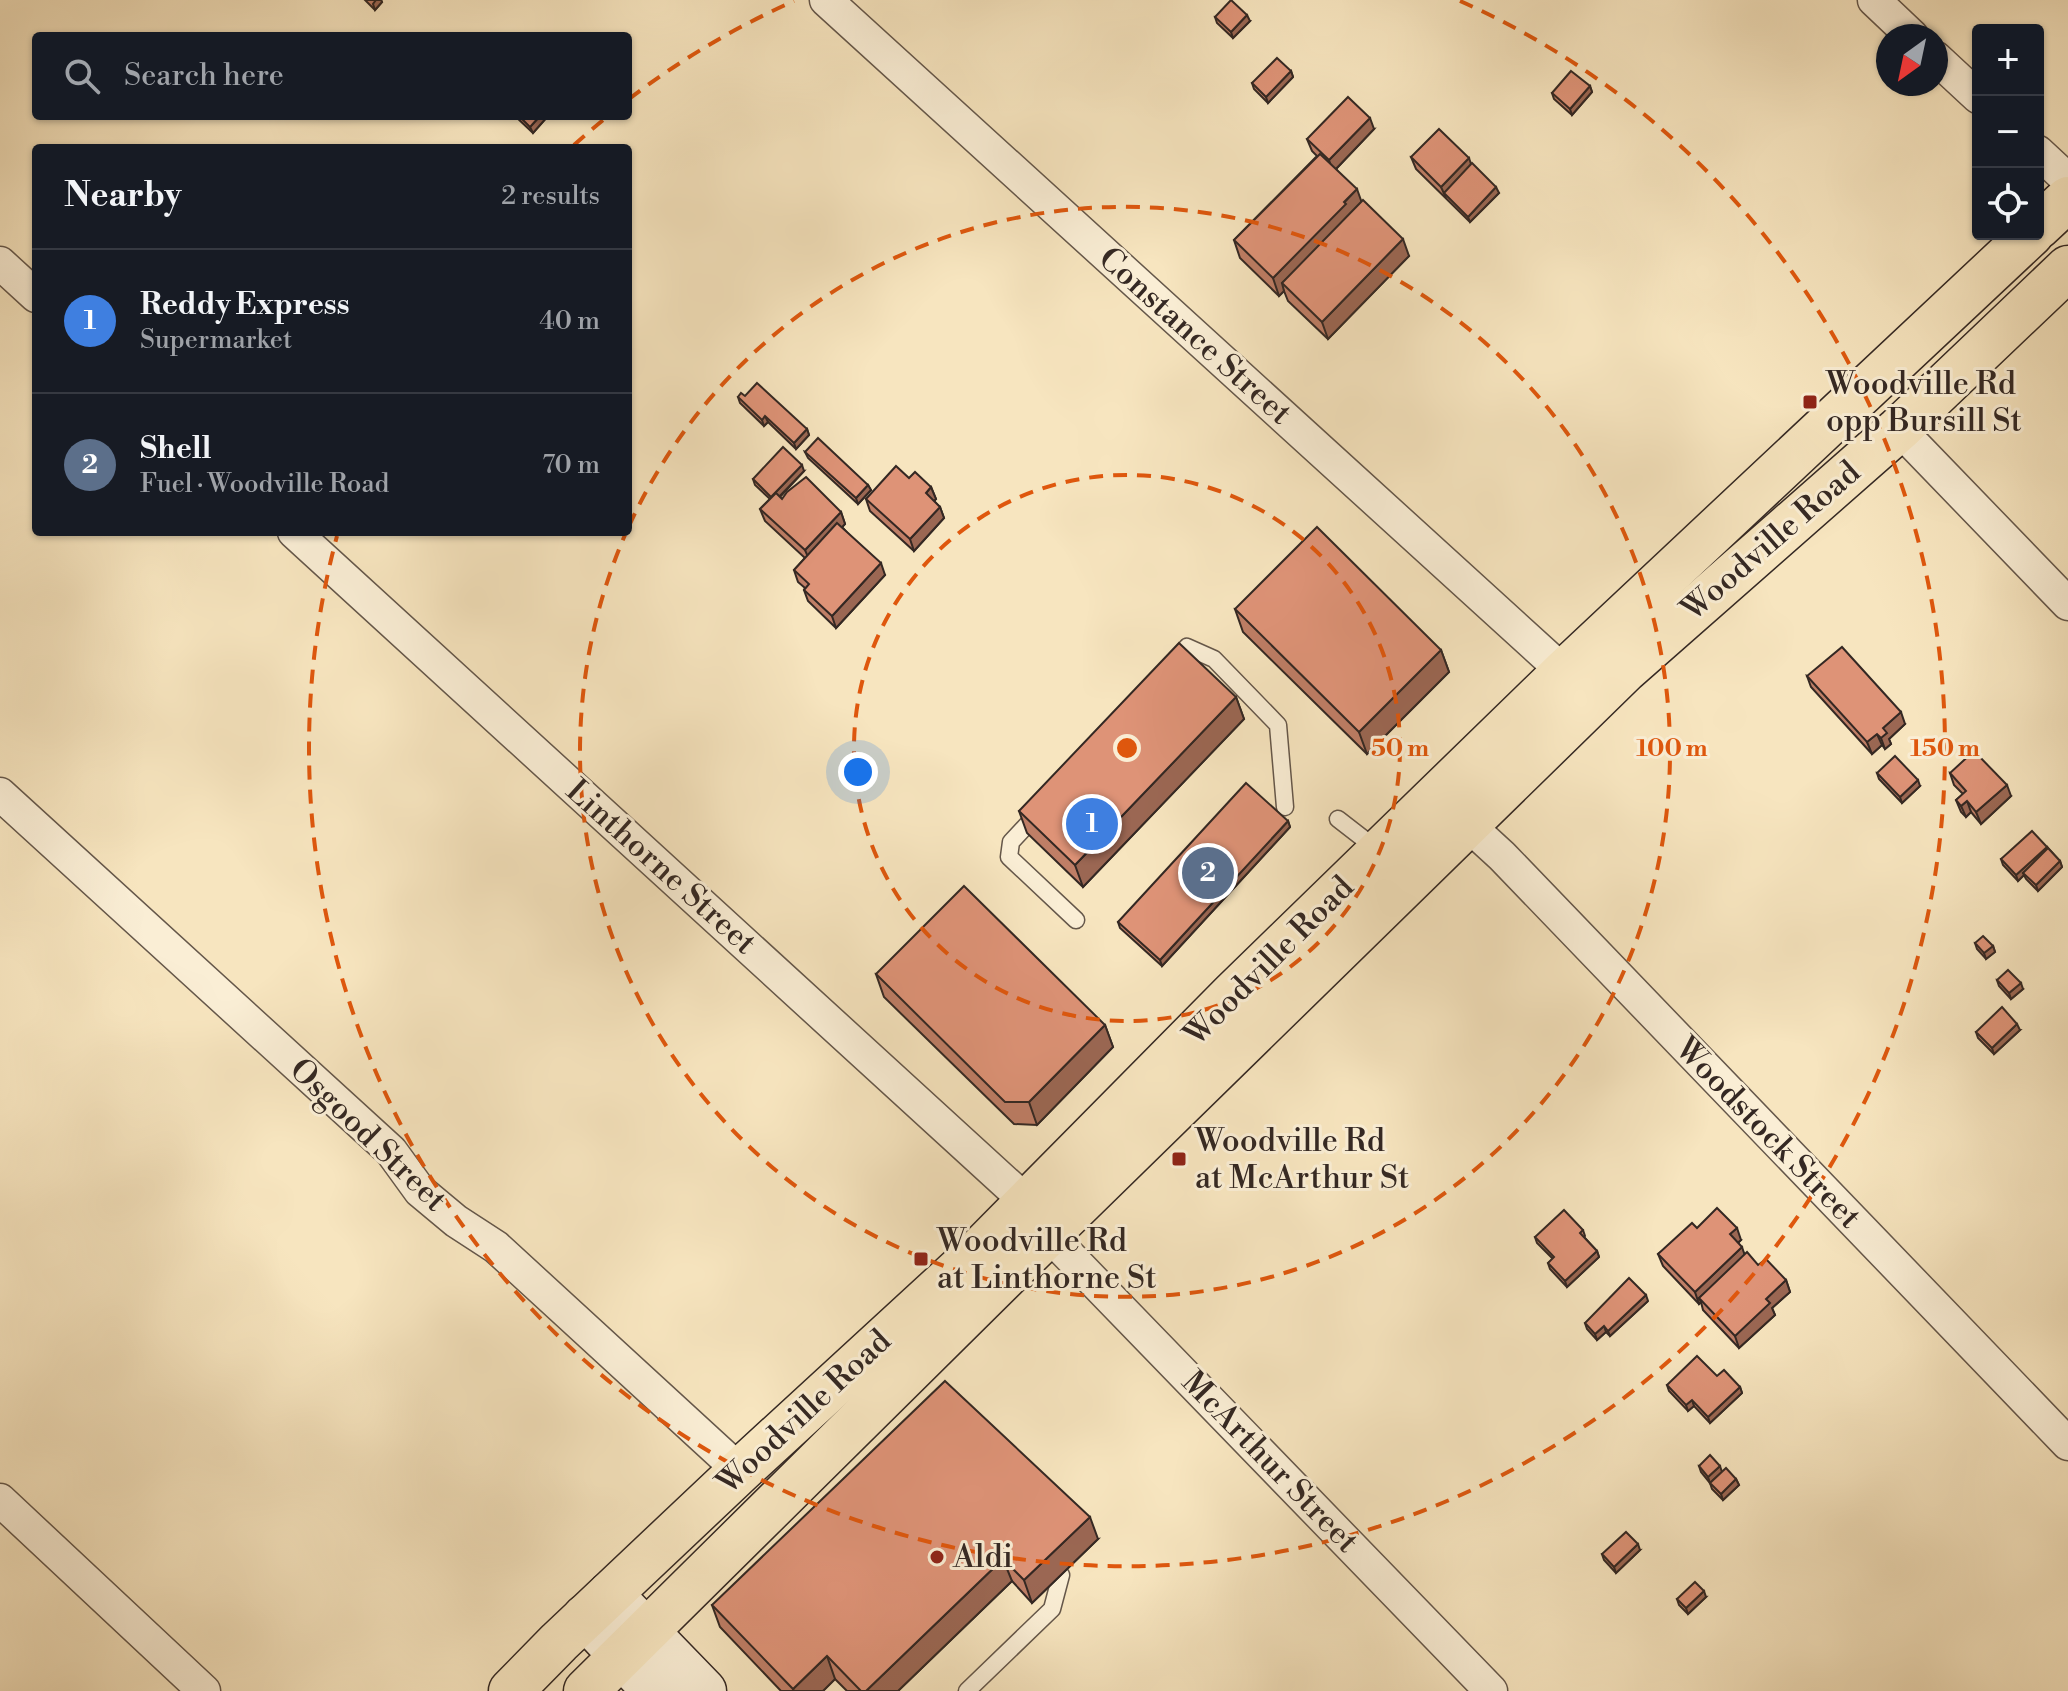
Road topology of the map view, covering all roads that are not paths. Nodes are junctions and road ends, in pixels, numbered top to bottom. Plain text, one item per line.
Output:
1 (826, 0) edge
2 (1874, 0) edge
3 (1899, 24) edge
4 (1948, 69) edge
5 (1977, 96) edge
6 (2044, 158) edge
7 (2068, 180) edge
8 (2068, 199) edge
9 (2044, 221) edge
10 (2025, 240) edge
11 (0, 263) edge
12 (2068, 268) edge
13 (32, 292) edge
14 (1899, 429) junction
15 (298, 536) edge
16 (2068, 604) edge
17 (1564, 672) junction
18 (1156, 682) edge
19 (0, 794) edge
20 (1053, 796) edge
21 (1285, 807) dead end
22 (1338, 819) dead end
23 (1466, 823) junction
24 (1379, 852) junction
25 (1076, 920) dead end
26 (1038, 1218) junction
27 (2068, 1444) edge
28 (740, 1471) junction
29 (0, 1500) edge
30 (1061, 1575) edge
31 (598, 1606) junction
32 (634, 1643) junction
33 (204, 1691) edge
34 (511, 1691) edge
35 (586, 1691) edge
36 (655, 1691) edge
37 (704, 1691) edge
38 (967, 1691) edge
39 (1491, 1691) edge

1 - 17 street, Constance Street
2 - 3 street
4 - 5 street
6 - 7 street
8 - 9 main road
10 - 17 main road, Woodville Road
11 - 13 street
12 - 14 main road, Woodville Road
14 - 16 street
14 - 23 main road, Woodville Road
15 - 26 street, Linthorne Street
17 - 24 main road, Woodville Road
18 - 21 lane
19 - 28 street, Osgood Street
20 - 25 lane
22 - 24 lane
23 - 26 main road, Woodville Road
23 - 27 street, Woodstock Street
24 - 26 main road, Woodville Road
26 - 28 main road, Woodville Road
26 - 32 main road, Woodville Road
26 - 39 street, McArthur Street
28 - 31 main road, Woodville Road
29 - 33 street
30 - 38 lane
31 - 32 main road
31 - 34 main road, Woodville Road
32 - 35 main road, Woodville Road
32 - 36 main road
32 - 37 main road

